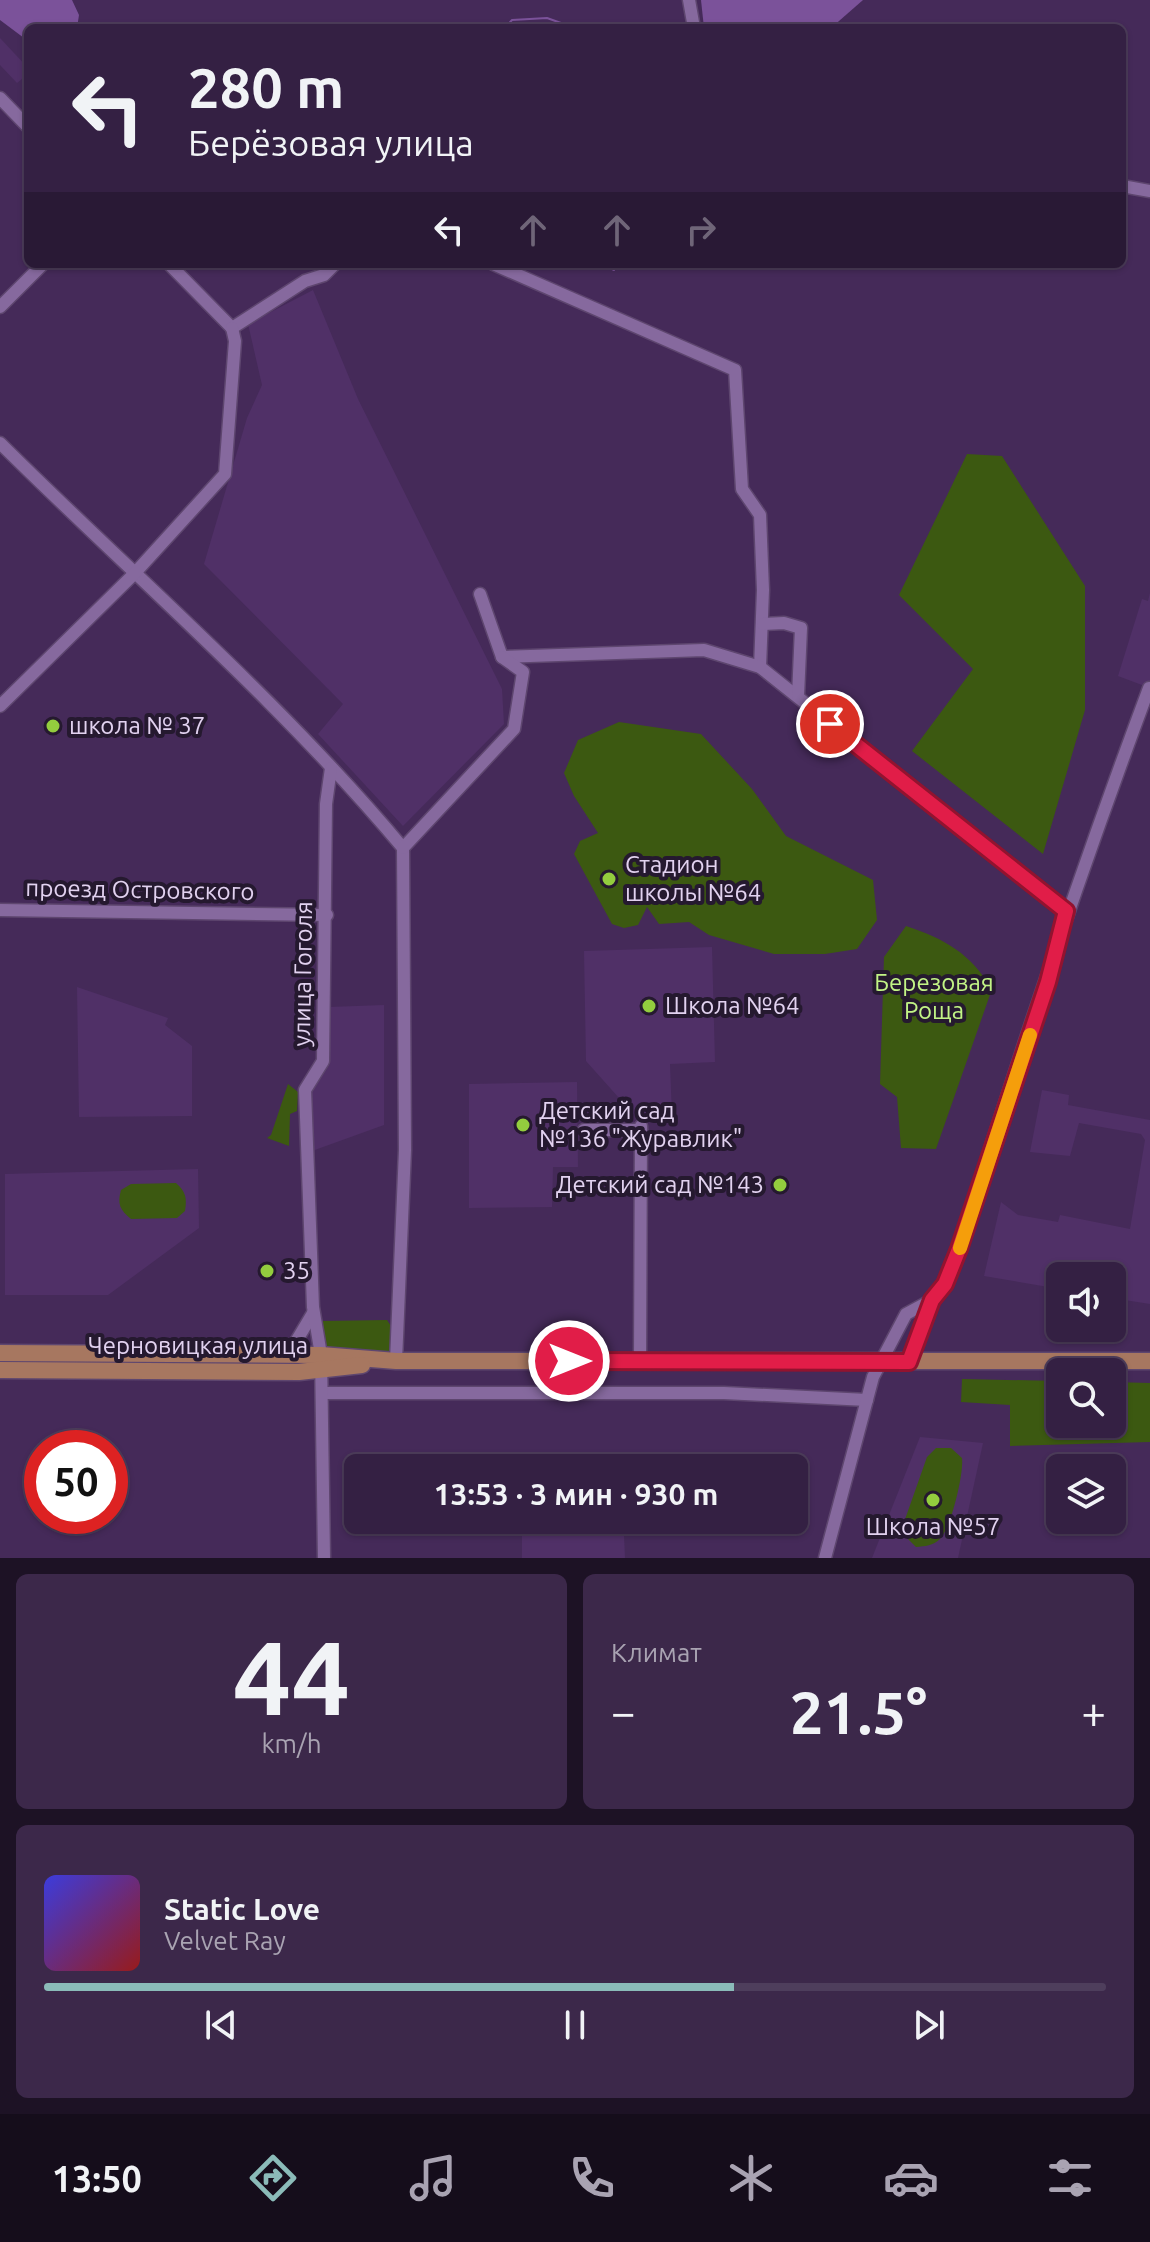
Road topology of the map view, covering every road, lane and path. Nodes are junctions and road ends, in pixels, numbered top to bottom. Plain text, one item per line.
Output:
1 (689, 0) edge
2 (693, 24) edge
3 (0, 98) edge
4 (24, 123) edge
5 (1126, 187) edge
6 (1150, 191) edge
7 (39, 268) edge
8 (173, 268) edge
9 (331, 268) edge
10 (502, 268) edge
11 (0, 307) edge
12 (232, 328) junction
13 (0, 443) edge
14 (134, 574) junction
15 (480, 594) dead end
16 (763, 624) junction
17 (502, 657) junction
18 (760, 667) junction
19 (1149, 688) edge
20 (798, 696) junction
21 (0, 706) edge
22 (331, 768) junction
23 (403, 848) junction
24 (0, 910) edge
25 (1066, 911) junction
26 (327, 915) junction
27 (584, 1130) dead end
28 (932, 1300) junction
29 (313, 1313) junction
30 (0, 1353) edge
31 (288, 1355) junction
32 (396, 1361) junction
33 (640, 1361) junction
34 (1150, 1361) edge
35 (880, 1362) junction
36 (909, 1362) junction
37 (322, 1363) junction
38 (0, 1370) edge
39 (323, 1393) junction
40 (867, 1400) junction
41 (324, 1558) edge
42 (825, 1558) edge

1 - 2 street
3 - 4 street
5 - 6 street
7 - 11 street
8 - 12 street
9 - 12 street
10 - 16 street
12 - 14 street
13 - 14 street
14 - 21 street
14 - 22 street
15 - 17 street
16 - 18 street
16 - 20 street
17 - 18 street
17 - 23 street
18 - 20 street
19 - 25 street
20 - 25 street
22 - 23 street
22 - 26 street, улица Гоголя
23 - 32 street
24 - 26 street, проезд Островского
25 - 28 street
26 - 29 street, улица Гоголя
27 - 33 street
28 - 35 street
28 - 36 street
29 - 31 street
29 - 37 street, улица Гоголя
30 - 31 main road, Черновицкая улица
31 - 37 main road, Черновицкая улица
32 - 33 main road, Черновицкая улица
32 - 37 main road, Черновицкая улица
33 - 35 main road, Черновицкая улица
34 - 36 main road, Черновицкая улица
35 - 36 main road, Черновицкая улица
35 - 40 street
37 - 38 main road, Черновицкая улица
37 - 39 street, улица Гоголя
39 - 40 street
39 - 41 street, улица Гоголя
40 - 42 street

